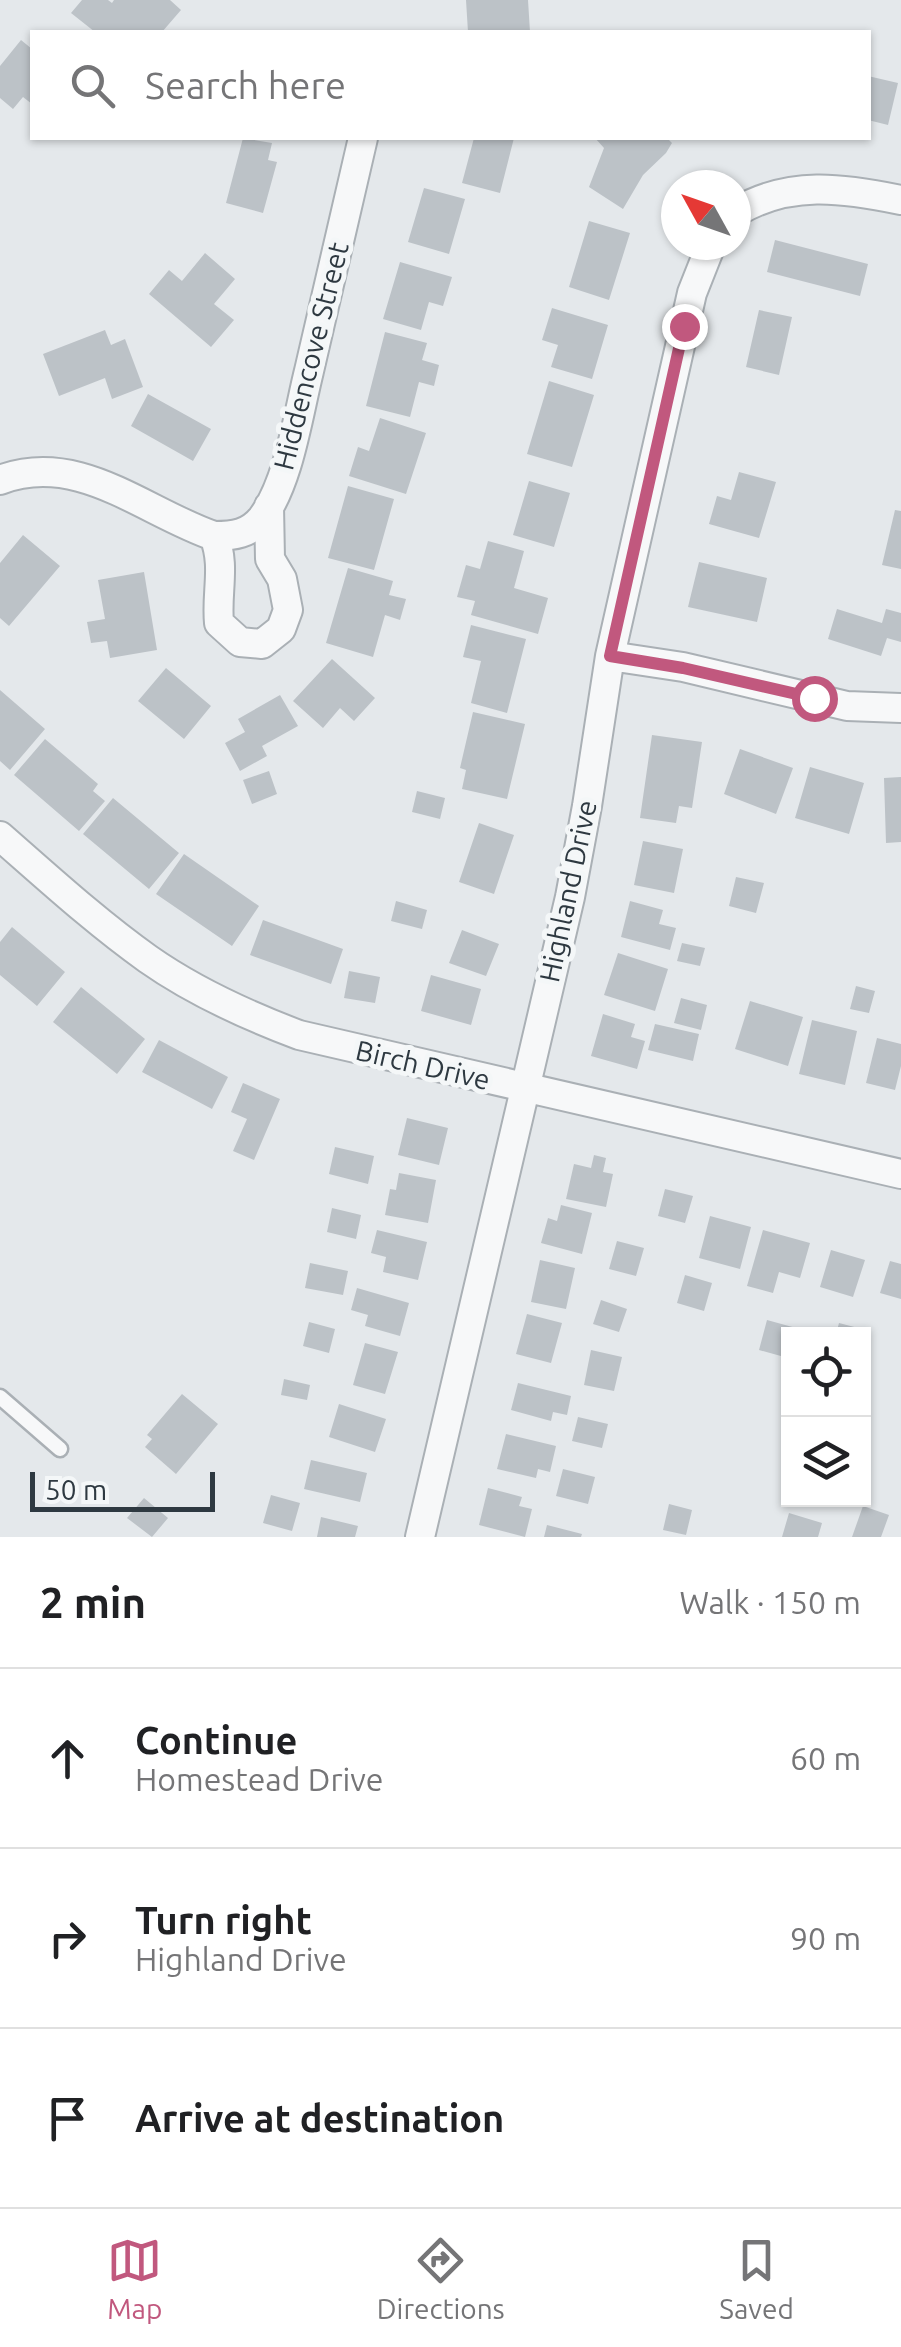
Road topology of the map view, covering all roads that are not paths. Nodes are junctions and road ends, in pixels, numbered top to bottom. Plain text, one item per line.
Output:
1 (364, 140) edge
2 (901, 200) edge
3 (751, 204) edge
4 (705, 260) edge
5 (0, 480) edge
6 (269, 506) junction
7 (214, 536) junction
8 (610, 656) junction
9 (901, 708) edge
10 (0, 836) edge
11 (524, 1088) junction
12 (901, 1174) edge
13 (0, 1398) edge
14 (60, 1449) dead end
15 (420, 1537) edge

1 - 6 street, Hiddencove Street
2 - 3 street
4 - 8 street, Highland Drive
5 - 7 street
6 - 7 street, Hiddencove Street
6 - 7 street
8 - 9 street
8 - 11 street, Highland Drive
10 - 11 street, Birch Drive
11 - 12 street, Birch Drive
11 - 15 street, Highland Drive
13 - 14 lane

